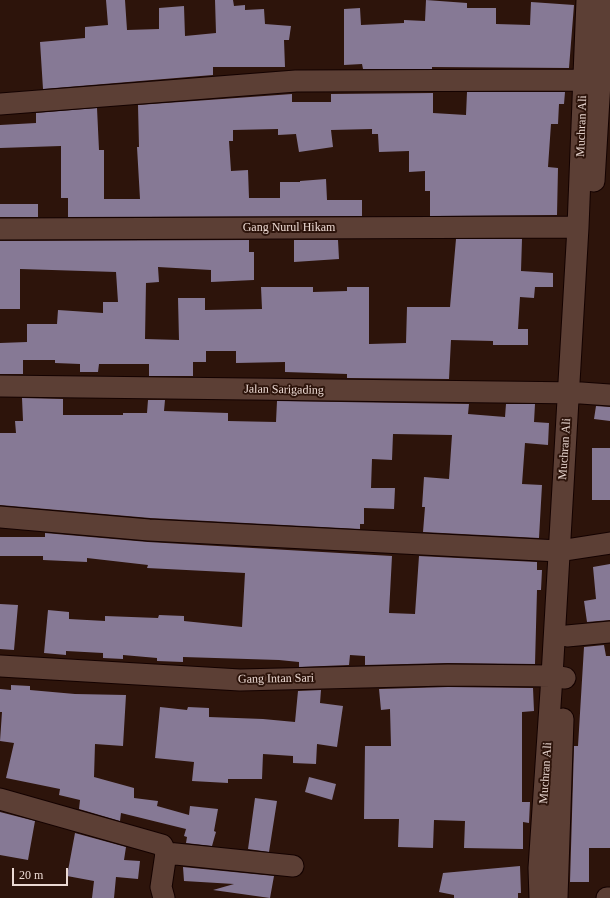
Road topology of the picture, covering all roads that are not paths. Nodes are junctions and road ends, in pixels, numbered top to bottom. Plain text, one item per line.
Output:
1 (587, 0) edge
2 (605, 0) edge
3 (584, 80) junction
4 (0, 104) edge
5 (578, 227) junction
6 (0, 228) edge
7 (0, 386) edge
8 (575, 394) junction
9 (610, 395) edge
10 (0, 517) edge
11 (610, 543) edge
12 (565, 551) junction
13 (610, 632) edge
14 (567, 636) junction
15 (0, 666) edge
16 (559, 677) junction
17 (0, 799) edge
18 (166, 853) junction
19 (293, 866) dead end
20 (164, 898) edge
21 (540, 898) edge
22 (557, 898) edge

1 - 3 street, Muchran Ali
2 - 8 street, Muchran Ali
3 - 4 street
3 - 5 street, Muchran Ali
5 - 6 street, Gang Nurul Hikam
5 - 8 street, Muchran Ali
7 - 8 street, Jalan Sarigading
8 - 9 street, Jalan Sarigading
8 - 12 street, Muchran Ali
10 - 12 street
11 - 12 street
12 - 14 street, Muchran Ali
12 - 16 street, Muchran Ali
13 - 14 street
14 - 16 street, Muchran Ali
15 - 16 street, Gang Intan Sari
16 - 21 street, Muchran Ali
16 - 22 street, Muchran Ali
17 - 18 street
18 - 19 street
18 - 20 street

